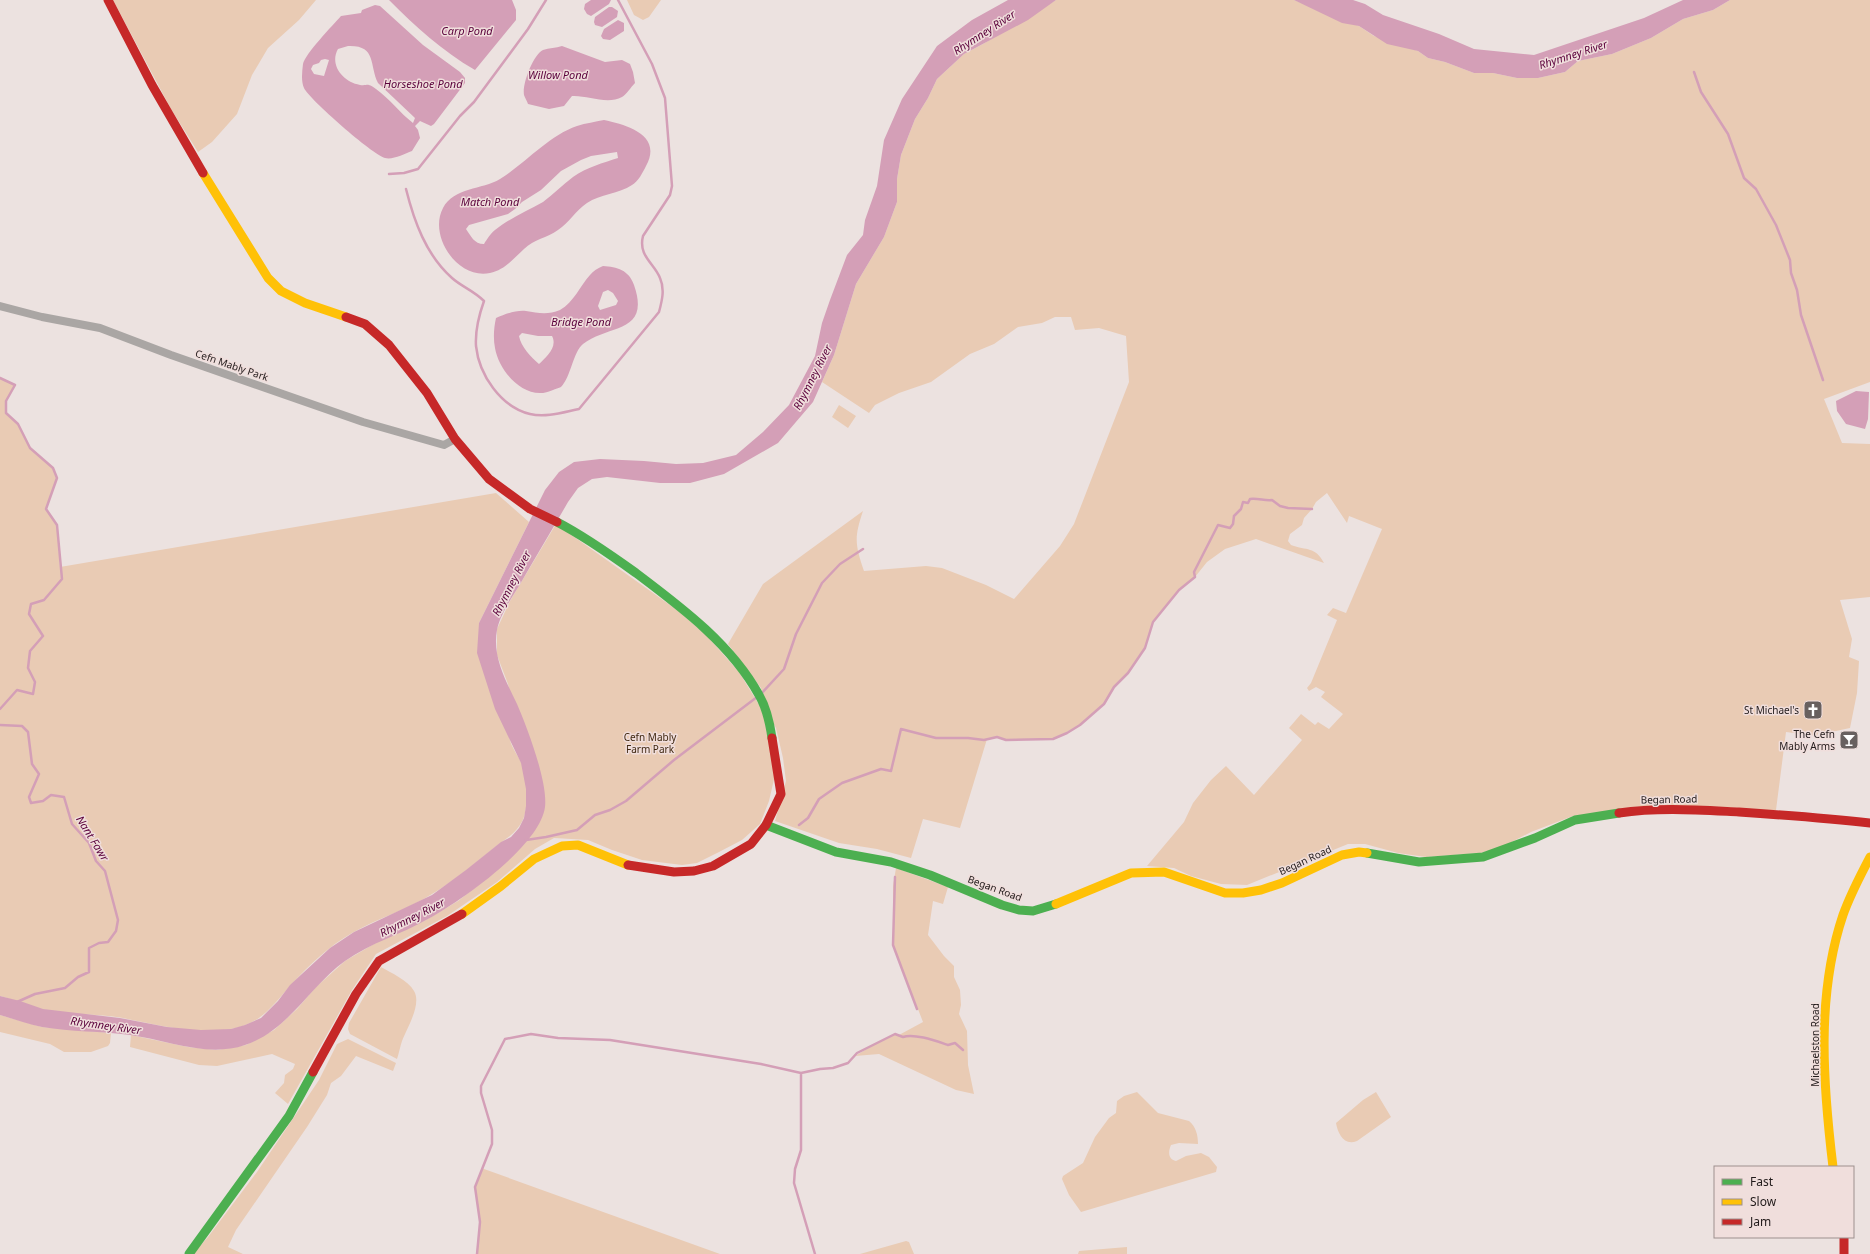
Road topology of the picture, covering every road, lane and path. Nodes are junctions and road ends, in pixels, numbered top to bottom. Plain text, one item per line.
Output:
1 (108, 0) edge
2 (0, 306) edge
3 (455, 439) junction
4 (1870, 823) edge
5 (766, 825) junction
6 (1870, 858) edge
7 (1833, 1166) edge
8 (1844, 1238) edge
9 (190, 1254) edge
10 (1844, 1254) edge

1 - 3 street
2 - 3 street, Cefn Mably Park
3 - 5 street
4 - 5 street, Began Road
5 - 9 street
6 - 7 street, Michaelston Road
8 - 10 street

